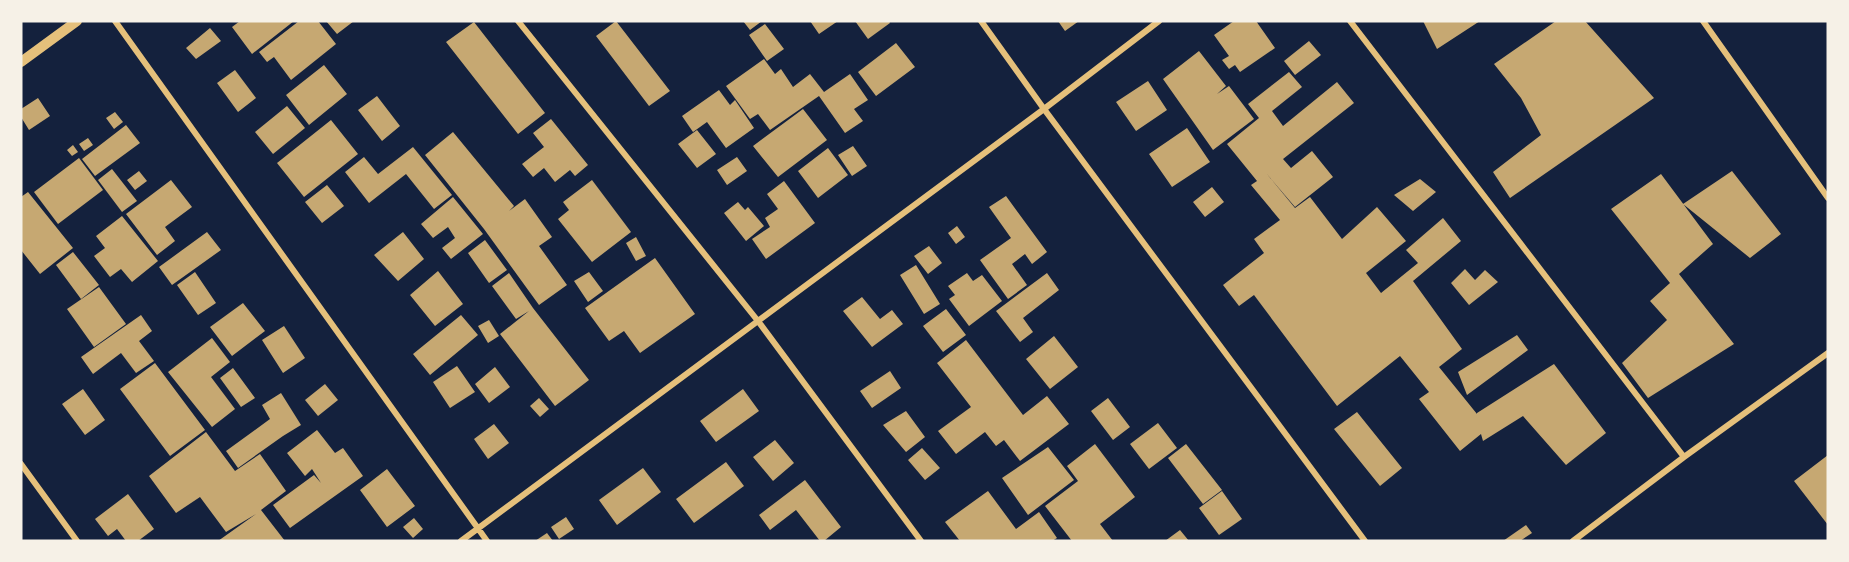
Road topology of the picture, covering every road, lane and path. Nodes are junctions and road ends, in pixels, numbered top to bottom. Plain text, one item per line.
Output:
1 (77, 21) edge
2 (115, 21) edge
3 (518, 21) edge
4 (981, 21) edge
5 (1159, 21) edge
6 (1350, 21) edge
7 (1703, 21) edge
8 (21, 62) edge
9 (1044, 109) junction
10 (1828, 198) edge
11 (758, 321) junction
12 (1828, 353) edge
13 (1684, 457) junction
14 (21, 464) edge
15 (478, 529) junction
16 (77, 541) edge
17 (461, 541) edge
18 (487, 541) edge
19 (921, 541) edge
20 (1365, 541) edge
21 (1573, 541) edge

1 - 8 street
2 - 15 street
3 - 11 street
4 - 9 street
5 - 9 street
6 - 13 street
7 - 10 street
9 - 11 street
9 - 20 street
11 - 15 street
11 - 19 street
12 - 13 street
13 - 21 street
14 - 16 street
15 - 17 street
15 - 18 street

